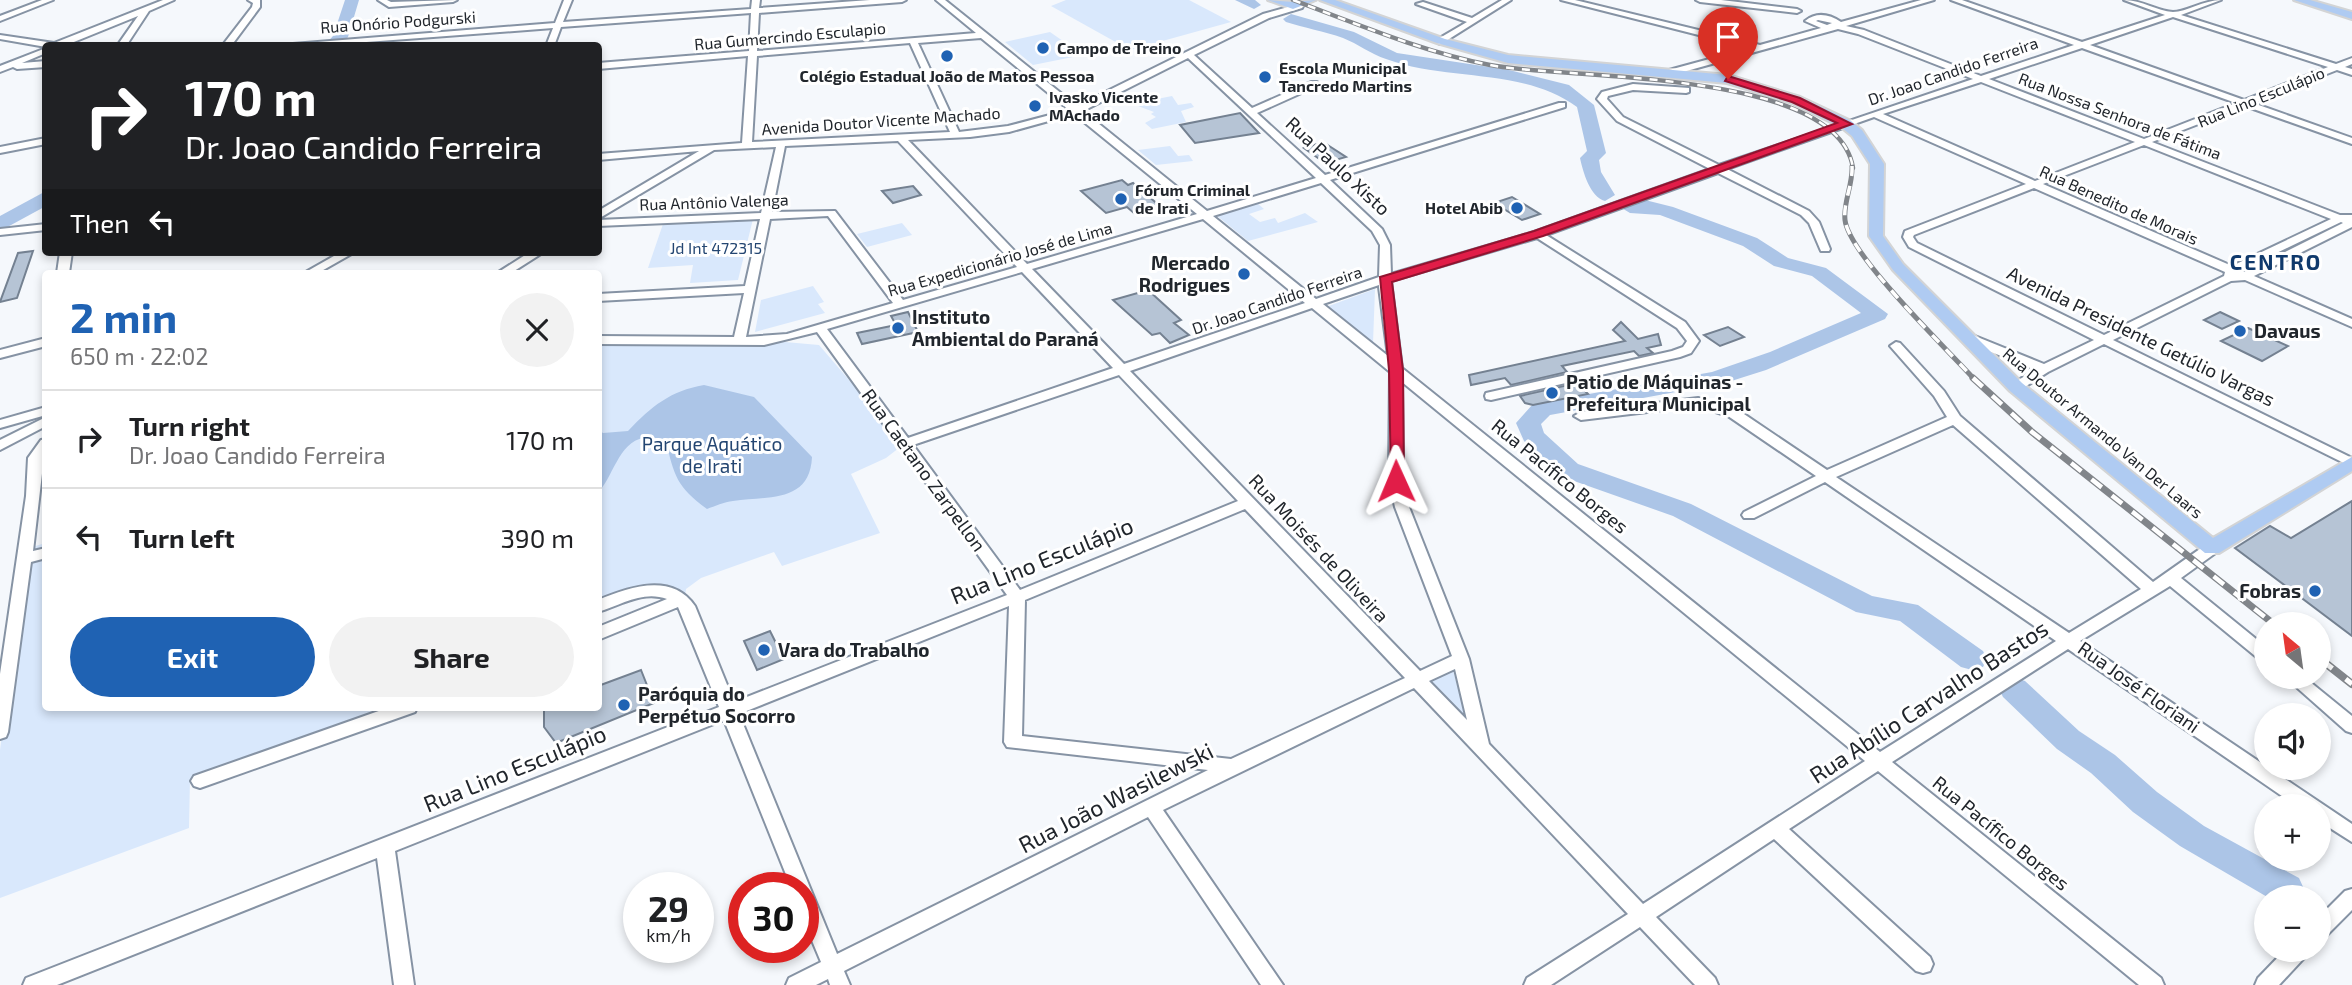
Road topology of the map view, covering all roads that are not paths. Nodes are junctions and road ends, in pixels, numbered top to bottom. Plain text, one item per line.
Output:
1 (49, 0) edge
2 (170, 0) edge
3 (382, 0) edge
4 (453, 0) edge
5 (568, 0) edge
6 (757, 0) edge
7 (902, 0) edge
8 (940, 0) edge
9 (1507, 0) edge
10 (1565, 0) edge
11 (1700, 0) edge
12 (1793, 0) edge
13 (1930, 0) edge
14 (1955, 0) edge
15 (2128, 0) edge
16 (2217, 0) edge
17 (2298, 0) edge
18 (1273, 2) edge
19 (1330, 2) edge
20 (254, 3) edge
21 (1305, 3) edge
22 (1420, 4) dead end
23 (146, 10) junction
24 (756, 11) junction
25 (1797, 11) junction
26 (2173, 15) junction
27 (1266, 16) junction
28 (2352, 16) edge
29 (0, 19) edge
30 (1473, 21) junction
31 (1809, 22) junction
32 (1834, 23) junction
33 (559, 24) junction
34 (984, 35) junction
35 (1812, 35) junction
36 (0, 37) edge
37 (913, 40) junction
38 (1441, 41) junction
39 (65, 42) edge
40 (124, 42) edge
41 (229, 42) edge
42 (315, 42) edge
43 (552, 42) edge
44 (42, 44) edge
45 (2078, 45) junction
46 (1762, 48) junction
47 (42, 52) edge
48 (752, 53) junction
49 (1188, 54) junction
50 (2352, 61) edge
51 (42, 64) edge
52 (602, 66) edge
53 (2336, 67) junction
54 (2, 69) edge
55 (1672, 72) junction
56 (2352, 72) edge
57 (1979, 78) junction
58 (1314, 84) dead end
59 (1686, 90) dead end
60 (2245, 104) junction
61 (1562, 105) dead end
62 (1075, 111) junction
63 (1251, 112) junction
64 (1874, 114) junction
65 (1846, 124) junction
66 (956, 135) junction
67 (901, 138) junction
68 (2352, 141) edge
69 (42, 142) edge
70 (2144, 142) junction
71 (780, 144) junction
72 (747, 145) junction
73 (715, 147) junction
74 (0, 150) edge
75 (602, 157) edge
76 (1720, 171) junction
77 (1321, 179) junction
78 (2032, 184) junction
79 (602, 213) edge
80 (1203, 215) junction
81 (768, 216) junction
82 (2349, 219) edge
83 (602, 223) edge
84 (42, 227) edge
85 (1, 232) edge
86 (1538, 234) junction
87 (1913, 245) joint
88 (1825, 249) dead end
89 (342, 256) edge
90 (531, 256) edge
91 (1025, 268) junction
92 (316, 270) edge
93 (508, 270) edge
94 (2230, 274) junction
95 (2244, 277) junction
96 (1385, 279) junction
97 (750, 289) junction
98 (602, 298) edge
99 (900, 304) junction
100 (1311, 304) junction
101 (2352, 323) edge
102 (820, 328) junction
103 (1966, 337) junction
104 (602, 340) edge
105 (2107, 340) junction
106 (739, 341) junction
107 (42, 343) edge
108 (1896, 346) dead end
109 (0, 354) edge
110 (2045, 369) junction
111 (1396, 370) junction
112 (1122, 371) junction
113 (2016, 387) junction
114 (1491, 396) dead end
115 (1581, 416) dead end
116 (1955, 419) junction
117 (0, 424) edge
118 (42, 429) edge
119 (42, 430) edge
120 (42, 437) edge
121 (904, 444) junction
122 (0, 448) edge
123 (2352, 463) edge
124 (41, 467) edge
125 (1826, 476) junction
126 (1248, 502) junction
127 (1749, 514) dead end
128 (2212, 548) junction
129 (42, 554) edge
130 (23, 559) junction
131 (2171, 578) junction
132 (2151, 590) junction
133 (1017, 597) junction
134 (681, 599) junction
135 (602, 605) edge
136 (602, 632) edge
137 (2071, 640) junction
138 (2254, 646) edge
139 (1461, 659) junction
140 (1415, 679) junction
141 (2308, 690) edge
142 (727, 709) junction
143 (398, 711) edge
144 (2352, 726) edge
145 (0, 732) edge
146 (1481, 746) junction
147 (1879, 760) junction
148 (1233, 766) junction
149 (200, 781) dead end
150 (2293, 794) edge
151 (1152, 808) junction
152 (2331, 819) edge
153 (1777, 830) junction
154 (2352, 834) edge
155 (385, 845) junction
156 (794, 872) edge
157 (2352, 897) edge
158 (1642, 916) junction
159 (2331, 918) edge
160 (819, 934) edge
161 (2287, 962) edge
162 (1923, 964) dead end
163 (836, 976) edge
164 (33, 985) edge
165 (404, 985) edge
166 (796, 985) edge
167 (1273, 985) edge
168 (1534, 985) edge
169 (1708, 985) edge
170 (2154, 985) edge
171 (2265, 985) edge

1 - 29 street
2 - 23 street
3 - 4 street
5 - 33 street
6 - 24 street
7 - 24 street, Rua Onório Podgurski
8 - 34 street, Rua Pacífico Borges
9 - 30 street
10 - 46 street
11 - 25 street
12 - 25 street
12 - 32 street, Rua Nossa Senhora de Fátima
13 - 32 street
14 - 45 street
15 - 26 street
16 - 26 street, Dr. Joao Candido Ferreira
17 - 28 main road
18 - 21 main road, Rua Doutor Armando Van Der Laars
18 - 27 street, Avenida Doutor Vicente Machado
19 - 21 main road, Rua Doutor Armando Van Der Laars
19 - 38 main road, Rua Doutor Armando Van Der Laars
20 - 41 street
21 - 27 street, Avenida Doutor Vicente Machado
22 - 30 street
23 - 39 street
23 - 40 street
24 - 33 street, Rua Onório Podgurski
24 - 48 street
25 - 31 street
26 - 45 street, Dr. Joao Candido Ferreira
26 - 53 street
27 - 49 street, Avenida Doutor Vicente Machado
30 - 38 street
31 - 32 street
31 - 35 street
32 - 35 street
32 - 57 street, Rua Nossa Senhora de Fátima
33 - 42 street, Rua Onório Podgurski
33 - 43 street
34 - 37 street, Rua Gumercindo Esculapio
34 - 62 street, Rua Pacífico Borges
35 - 46 street
36 - 44 street
37 - 48 street, Rua Gumercindo Esculapio
37 - 66 street
38 - 55 main road, Rua Doutor Armando Van Der Laars
45 - 57 street, Dr. Joao Candido Ferreira
45 - 60 street
46 - 55 street
47 - 54 street
48 - 52 street, Rua Gumercindo Esculapio
48 - 72 street
49 - 62 street, Avenida Doutor Vicente Machado
49 - 63 street, Rua Paulo Xisto
50 - 53 street, Rua Lino Esculápio
51 - 54 street
53 - 56 street
53 - 60 street, Rua Lino Esculápio
55 - 65 main road, Rua Doutor Armando Van Der Laars
57 - 64 street, Dr. Joao Candido Ferreira
57 - 70 street, Rua Nossa Senhora de Fátima
58 - 63 street
59 - 76 street
60 - 68 street
60 - 70 street, Rua Lino Esculápio
61 - 77 street, Rua Expedicionário José de Lima
62 - 66 street, Avenida Doutor Vicente Machado
62 - 80 street, Rua Pacífico Borges
63 - 77 street, Rua Paulo Xisto
64 - 65 street, Dr. Joao Candido Ferreira
64 - 78 street, Rua Benedito de Morais
65 - 76 street, Dr. Joao Candido Ferreira
65 - 103 main road, Rua Doutor Armando Van Der Laars
66 - 67 street, Avenida Doutor Vicente Machado
67 - 71 street, Avenida Doutor Vicente Machado
67 - 91 street, Rua Moisés de Oliveira
69 - 74 street
70 - 78 street, Rua Lino Esculápio
70 - 82 street, Rua Nossa Senhora de Fátima
71 - 72 street, Avenida Doutor Vicente Machado
71 - 81 street
72 - 73 street, Avenida Doutor Vicente Machado
73 - 75 street, Avenida Doutor Vicente Machado
73 - 79 street
76 - 86 street, Dr. Joao Candido Ferreira
76 - 88 street
77 - 80 street, Rua Expedicionário José de Lima
77 - 96 street, Rua Paulo Xisto
78 - 87 street, Rua Lino Esculápio
78 - 94 street, Rua Benedito de Morais
80 - 91 street, Rua Expedicionário José de Lima
80 - 100 street, Rua Pacífico Borges
81 - 83 street, Rua Antônio Valenga
81 - 97 street
81 - 99 street, Rua Antônio Valenga
82 - 94 street
82 - 95 street
84 - 85 street
86 - 96 street, Dr. Joao Candido Ferreira
86 - 114 street
87 - 105 street, Avenida Presidente Getúlio Vargas
89 - 92 street
90 - 93 street
91 - 99 street, Rua Expedicionário José de Lima
91 - 112 street, Rua Moisés de Oliveira
94 - 95 street
94 - 105 street
95 - 101 street
96 - 100 street, Dr. Joao Candido Ferreira
96 - 111 street, Rua Paulo Xisto
97 - 98 street
97 - 106 street
99 - 102 street, Rua Expedicionário José de Lima
100 - 111 street, Rua Pacífico Borges
100 - 112 street, Dr. Joao Candido Ferreira
102 - 106 street, Rua Expedicionário José de Lima
102 - 121 street, Rua Caetano Zarpellon
103 - 110 street
103 - 113 main road, Rua Doutor Armando Van Der Laars
104 - 106 street, Rua Expedicionário José de Lima
105 - 110 street
105 - 123 street, Avenida Presidente Getúlio Vargas
107 - 109 street
108 - 116 street
110 - 113 street
111 - 139 street, Rua Paulo Xisto
111 - 147 street, Rua Pacífico Borges
112 - 121 street, Dr. Joao Candido Ferreira
112 - 126 street, Rua Moisés de Oliveira
113 - 128 main road, Rua Doutor Armando Van Der Laars
115 - 125 street, Rua José Floriani
116 - 125 street
116 - 132 street
117 - 118 street
119 - 122 street
120 - 124 street
121 - 133 street, Rua Caetano Zarpellon
123 - 128 main road, Rua Abílio Carvalho Bastos
124 - 130 street
125 - 127 street
125 - 137 street, Rua José Floriani
126 - 133 street, Rua Lino Esculápio
126 - 140 street, Rua Moisés de Oliveira
128 - 131 street, Rua Abílio Carvalho Bastos
129 - 130 street
130 - 145 street
131 - 132 street, Rua Abílio Carvalho Bastos
131 - 138 street
132 - 137 street, Rua Abílio Carvalho Bastos
133 - 142 street, Rua Lino Esculápio
133 - 148 street
134 - 135 street
134 - 136 street
134 - 142 street
137 - 147 street, Rua Abílio Carvalho Bastos
137 - 150 street, Rua José Floriani
139 - 140 street, Rua João Wasilewski
139 - 146 street, Rua Paulo Xisto
140 - 146 street, Rua Moisés de Oliveira
140 - 148 street, Rua João Wasilewski
141 - 144 street
142 - 155 street, Rua Lino Esculápio
142 - 156 street
143 - 149 street
146 - 158 street, Rua Moisés de Oliveira
147 - 153 street, Rua Abílio Carvalho Bastos
147 - 170 street, Rua Pacífico Borges
148 - 151 street, Rua João Wasilewski
151 - 163 street, Rua João Wasilewski
151 - 167 street
152 - 154 street
153 - 158 street, Rua Abílio Carvalho Bastos
153 - 162 street
155 - 164 street, Rua Lino Esculápio
155 - 165 street
157 - 159 street
158 - 168 street, Rua Abílio Carvalho Bastos
158 - 169 street, Rua Moisés de Oliveira
160 - 163 street
161 - 171 street
163 - 166 street, Rua João Wasilewski

